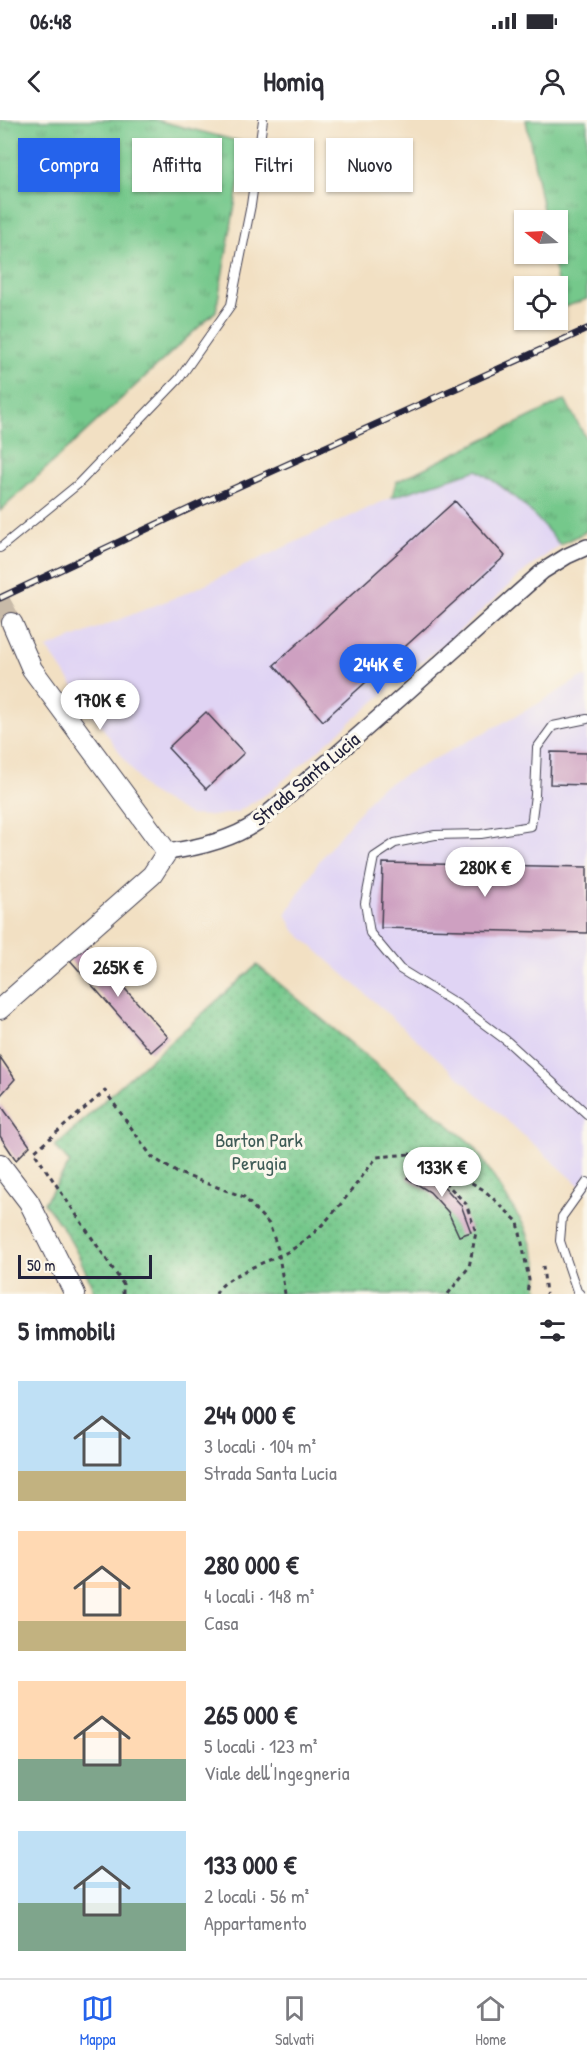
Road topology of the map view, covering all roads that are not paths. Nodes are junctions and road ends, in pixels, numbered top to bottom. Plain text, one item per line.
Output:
1 (263, 120) edge
2 (587, 547) edge
3 (0, 548) edge
4 (12, 623) tunnel mouth
5 (587, 719) edge
6 (167, 852) junction
7 (0, 1010) edge
8 (587, 1114) edge
9 (0, 1164) edge
10 (587, 1182) edge
11 (577, 1293) edge
12 (75, 1294) edge

1 - 3 lane
2 - 6 street, Strada Santa Lucia
4 - 6 street
5 - 8 lane
6 - 7 street
9 - 12 street
10 - 11 lane

